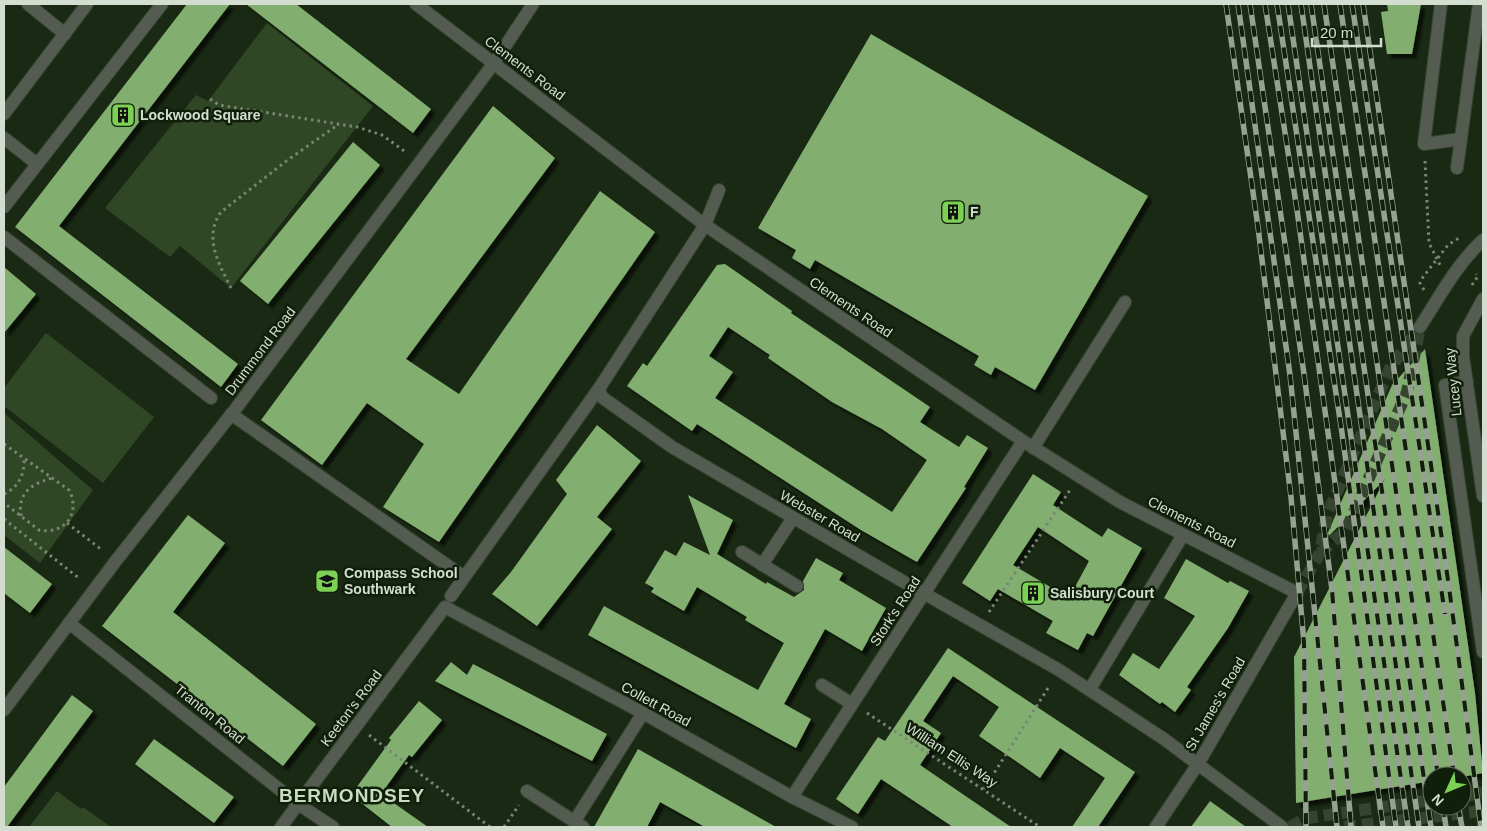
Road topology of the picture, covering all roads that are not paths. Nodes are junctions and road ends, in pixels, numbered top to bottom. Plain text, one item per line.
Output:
1 (28, 4) edge
2 (87, 4) edge
3 (162, 4) edge
4 (416, 4) edge
5 (533, 4) edge
6 (1441, 4) edge
7 (1479, 4) edge
8 (65, 34) junction
9 (494, 62) junction
10 (4, 114) edge
11 (4, 138) edge
12 (1461, 139) junction
13 (37, 164) junction
14 (1457, 168) dead end
15 (719, 190) dead end
16 (4, 207) edge
17 (705, 225) junction
18 (4, 237) edge
19 (1483, 240) edge
20 (1483, 299) edge
21 (1126, 302) dead end
22 (1420, 327) tunnel mouth
23 (1467, 382) junction
24 (600, 387) junction
25 (211, 398) dead end
26 (231, 414) junction
27 (1028, 445) junction
28 (1483, 496) edge
29 (793, 518) junction
30 (1183, 535) junction
31 (742, 552) dead end
32 (762, 565) junction
33 (464, 577) junction
34 (797, 586) dead end
35 (925, 594) junction
36 (1297, 594) joint
37 (448, 602) junction
38 (69, 623) junction
39 (1483, 652) edge
40 (822, 685) dead end
41 (1090, 689) junction
42 (852, 704) junction
43 (4, 710) edge
44 (643, 713) junction
45 (1198, 764) junction
46 (527, 791) road end
47 (792, 796) junction
48 (298, 804) junction
49 (579, 825) edge
50 (281, 827) edge
51 (333, 827) edge
52 (852, 827) edge
53 (1156, 827) edge
54 (1282, 827) edge

1 - 8 street
2 - 8 street
3 - 13 street
4 - 9 street, Clements Road
5 - 9 street, Drummond Road
6 - 12 street
7 - 12 street
8 - 10 street
9 - 17 street, Clements Road
9 - 26 street, Drummond Road
11 - 13 street
12 - 14 street
13 - 16 street
15 - 17 street
17 - 24 street
17 - 27 street, Clements Road
18 - 25 street
19 - 22 street
20 - 23 street, Lucey Way
21 - 27 street, Stork's Road
23 - 28 street, Lucey Way
23 - 39 street
24 - 29 street, Webster Road
24 - 33 street, Keeton's Road
26 - 33 street
26 - 38 street, Drummond Road
27 - 30 street, Clements Road
27 - 35 street, Stork's Road
29 - 32 street
29 - 35 street, Webster Road
30 - 36 street, Clements Road
30 - 41 street
31 - 32 street
32 - 34 street
33 - 37 street, Keeton's Road
35 - 41 street, Webster Road
35 - 42 street, Stork's Road
36 - 45 street, St James's Road
37 - 44 street, Collett Road
37 - 48 street, Keeton's Road
38 - 43 street, Drummond Road
38 - 48 street, Tranton Road
40 - 42 street
41 - 45 street, Webster Road
42 - 47 street, Stork's Road
44 - 47 street, Collett Road
44 - 49 street
45 - 53 street, St James's Road
45 - 54 street, Webster Road
46 - 49 street
47 - 52 street, Collett Road
48 - 50 street, Keeton's Road
48 - 51 street, Tranton Road

